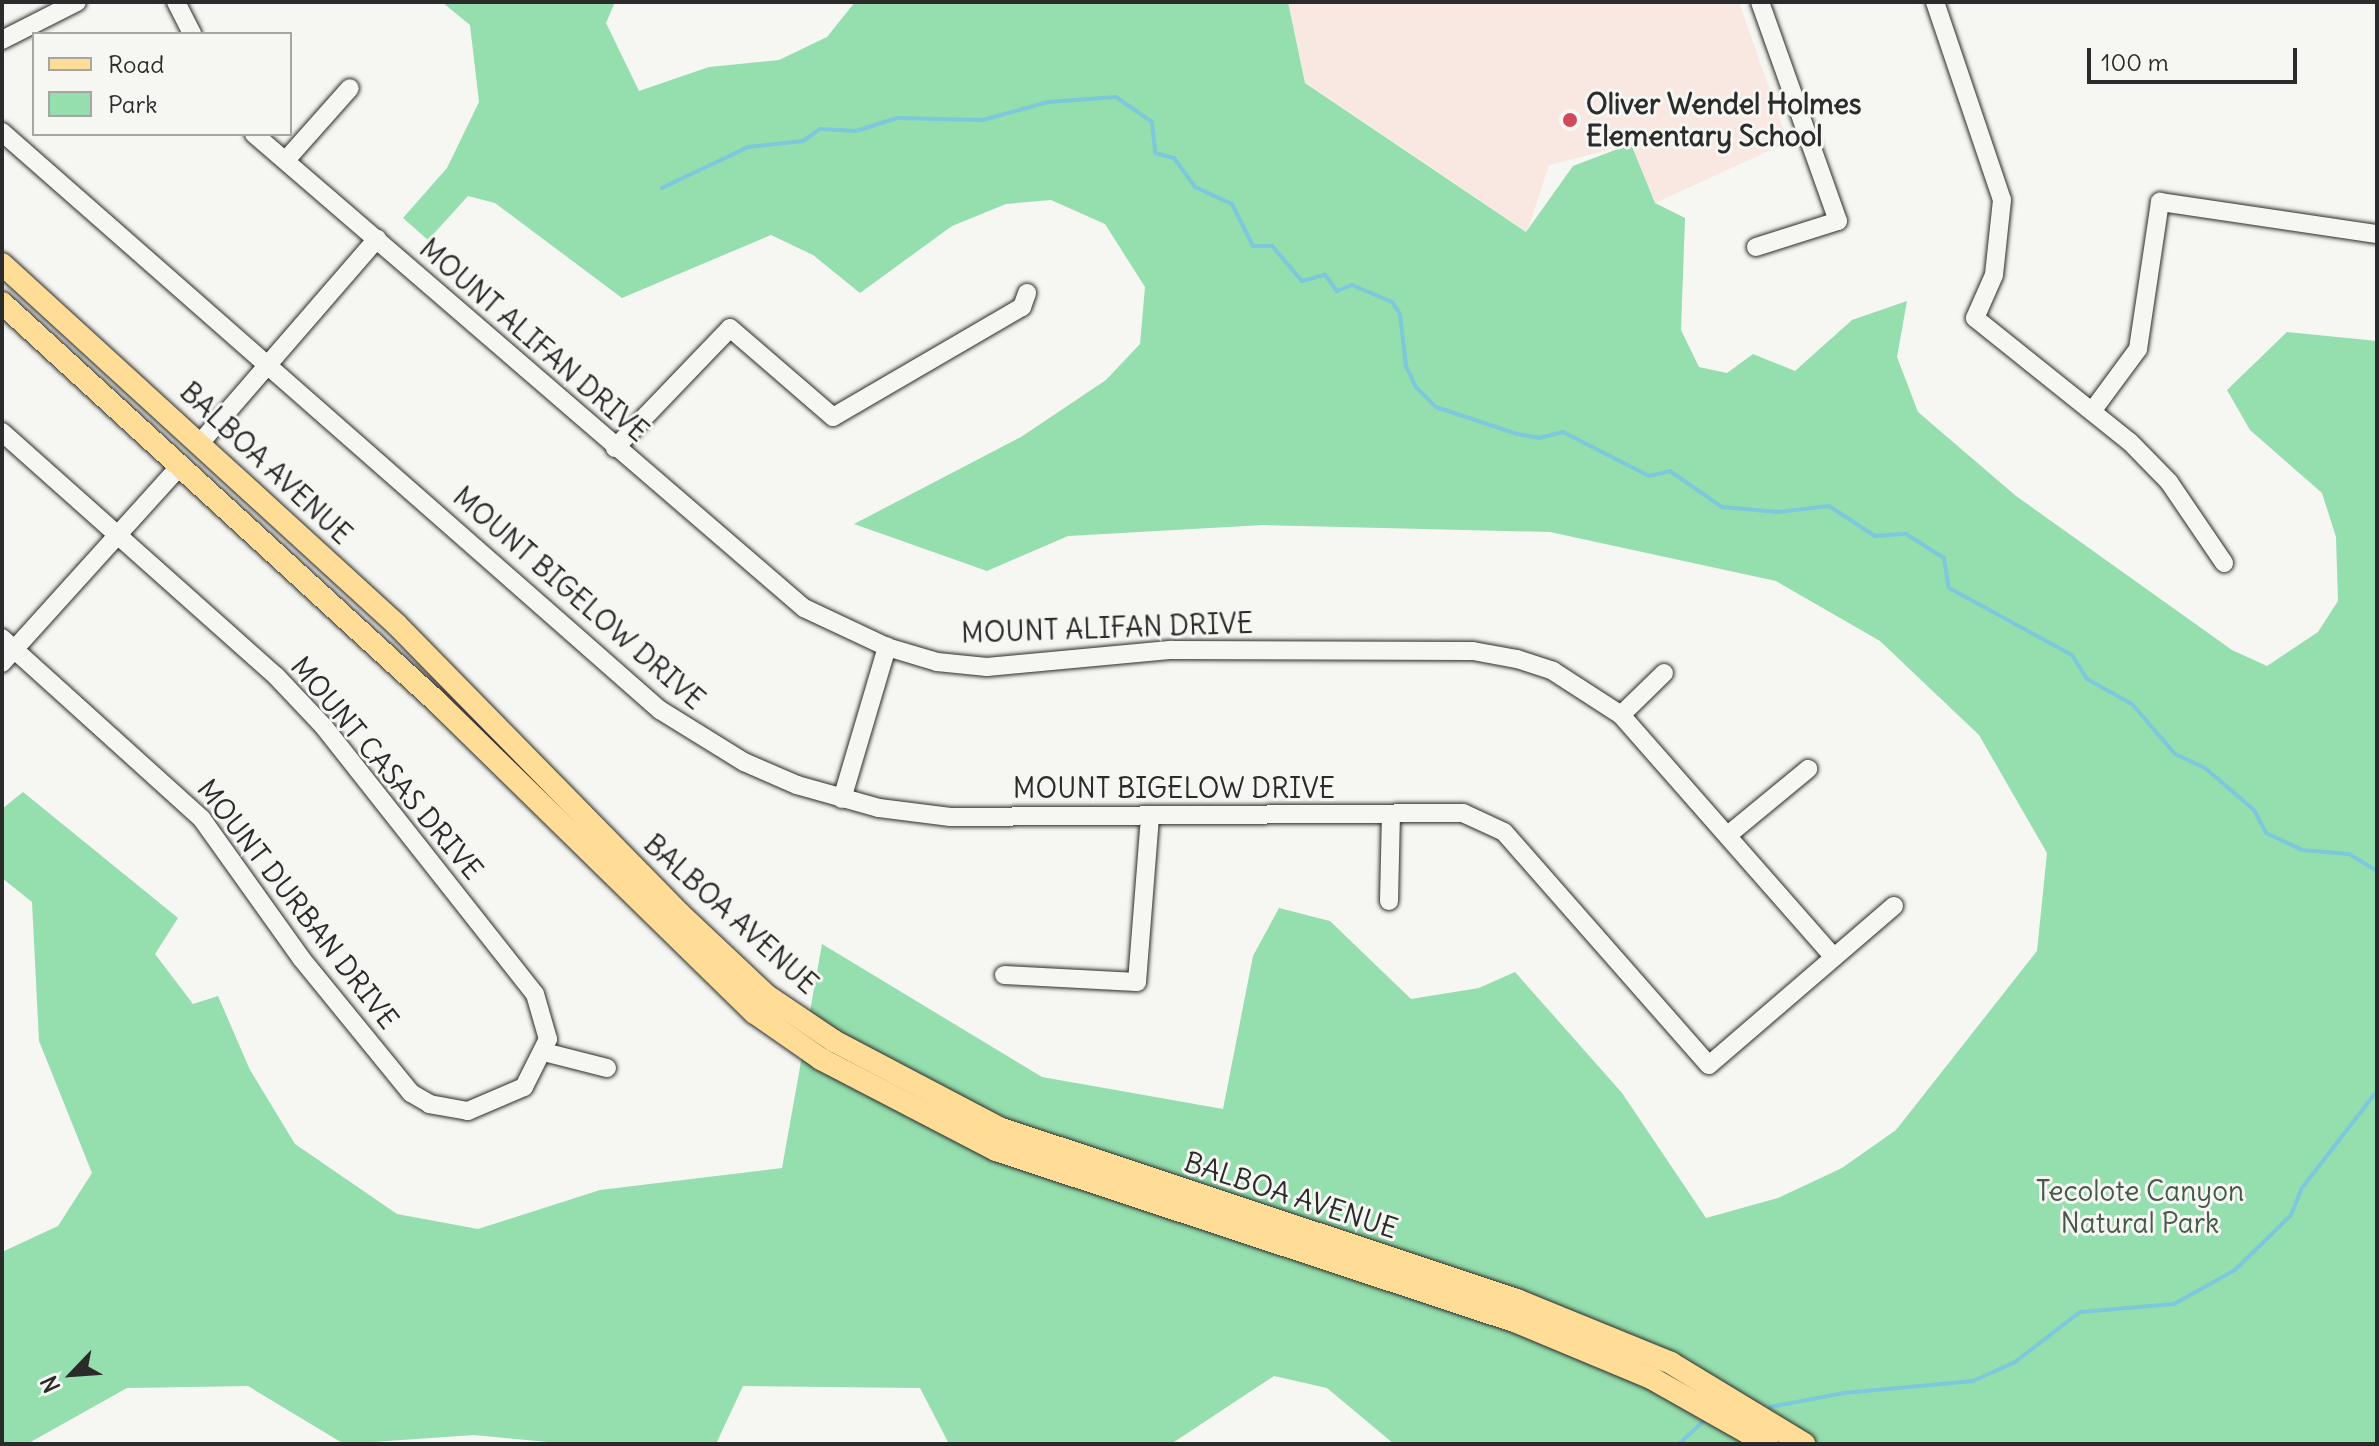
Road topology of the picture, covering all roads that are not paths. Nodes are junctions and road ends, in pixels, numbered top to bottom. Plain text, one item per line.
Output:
1 (77, 2) edge
2 (176, 2) edge
3 (1760, 2) edge
4 (1935, 2) edge
5 (191, 32) edge
6 (2, 40) edge
7 (350, 88) dead end
8 (2, 132) edge
9 (256, 136) edge
10 (286, 160) junction
11 (2377, 234) edge
12 (377, 239) junction
13 (1756, 247) dead end
14 (2, 264) edge
15 (1027, 293) dead end
16 (2, 303) edge
17 (269, 365) junction
18 (2093, 410) junction
19 (2, 432) edge
20 (147, 434) junction
21 (201, 442) junction
22 (615, 448) junction
23 (181, 465) junction
24 (258, 493) junction
25 (117, 533) junction
26 (2224, 563) dead end
27 (887, 647) junction
28 (7, 651) edge
29 (1664, 673) dead end
30 (1621, 715) junction
31 (1808, 769) dead end
32 (842, 799) junction
33 (1391, 815) junction
34 (1150, 816) junction
35 (1728, 835) junction
36 (1389, 901) dead end
37 (1894, 906) dead end
38 (1833, 956) junction
39 (1004, 975) dead end
40 (544, 1052) junction
41 (607, 1068) dead end
42 (1768, 1444) edge
43 (1804, 1444) edge

1 - 6 street
2 - 5 street
3 - 13 street
4 - 18 street
7 - 10 street
8 - 17 street, MOUNT BIGELOW DRIVE
9 - 10 street, MOUNT ALIFAN DRIVE
10 - 12 street, MOUNT ALIFAN DRIVE
11 - 18 street
12 - 17 street
12 - 22 street, MOUNT ALIFAN DRIVE
14 - 21 main road, BALBOA AVENUE
15 - 22 street
16 - 20 main road, BALBOA AVENUE
17 - 21 street
17 - 32 street, MOUNT BIGELOW DRIVE
18 - 26 street
19 - 25 street, MOUNT CASAS DRIVE
20 - 21 main road
20 - 23 main road, BALBOA AVENUE
21 - 24 main road, BALBOA AVENUE
22 - 27 street, MOUNT ALIFAN DRIVE
23 - 24 main road
23 - 25 street
23 - 42 main road, BALBOA AVENUE
24 - 43 main road, BALBOA AVENUE
25 - 28 street
25 - 40 street, MOUNT CASAS DRIVE
27 - 30 street, MOUNT ALIFAN DRIVE
27 - 32 street
28 - 40 street, MOUNT DURBAN DRIVE
29 - 30 street
30 - 35 street, MOUNT ALIFAN DRIVE
31 - 35 street
32 - 34 street, MOUNT BIGELOW DRIVE
33 - 34 street, MOUNT BIGELOW DRIVE
33 - 36 street
33 - 38 street, MOUNT BIGELOW DRIVE
34 - 39 street
35 - 38 street, MOUNT ALIFAN DRIVE
37 - 38 street
40 - 41 street

